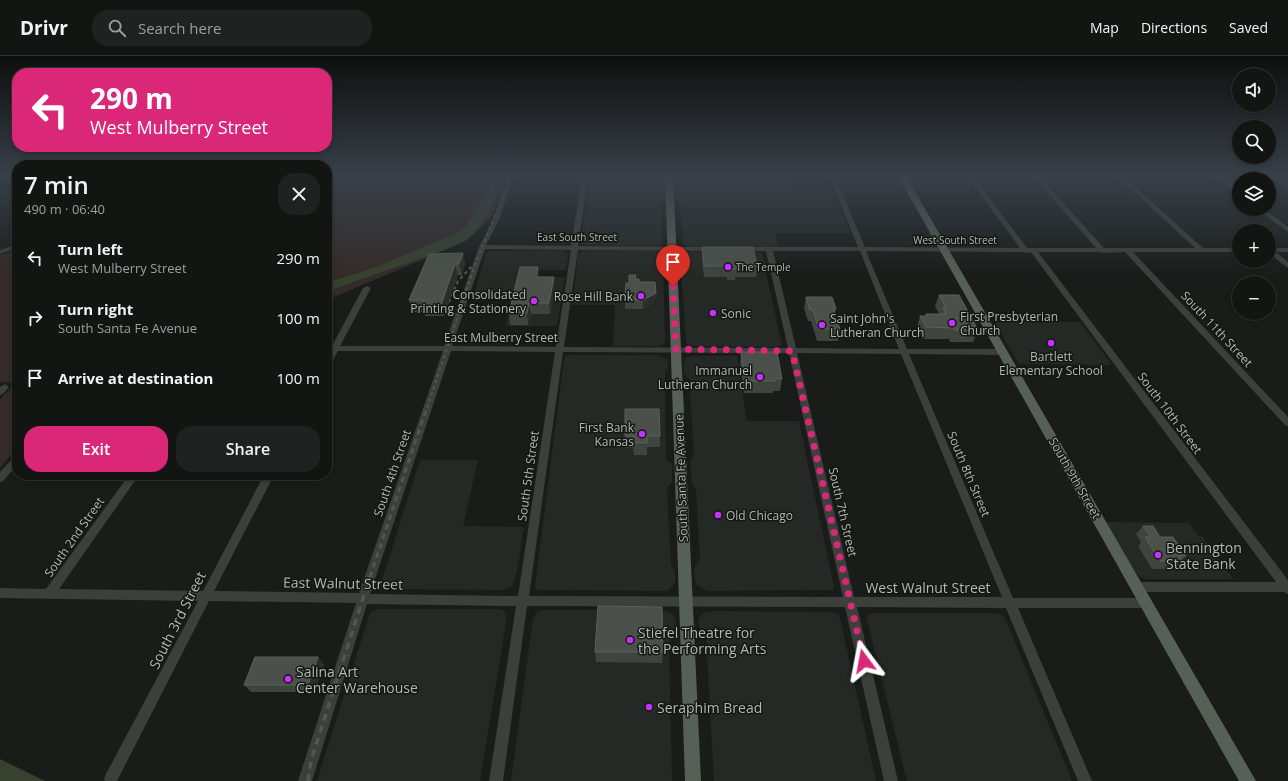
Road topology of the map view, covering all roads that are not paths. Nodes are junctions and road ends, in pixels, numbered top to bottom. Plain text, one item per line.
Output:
1 (499, 210) edge
2 (580, 210) edge
3 (670, 210) edge
4 (846, 210) edge
5 (921, 210) edge
6 (997, 210) edge
7 (1067, 210) edge
8 (1157, 210) edge
9 (1269, 216) edge
10 (1288, 230) edge
11 (482, 247) junction
12 (574, 247) junction
13 (12, 248) edge
14 (672, 248) junction
15 (723, 249) edge
16 (731, 249) edge
17 (769, 249) junction
18 (863, 250) junction
19 (944, 250) junction
20 (1103, 250) junction
21 (1128, 250) junction
22 (1201, 250) junction
23 (1232, 250) edge
24 (1276, 250) edge
25 (1288, 250) edge
26 (1030, 251) junction
27 (0, 252) edge
28 (1276, 256) edge
29 (1288, 266) edge
30 (367, 288) dead end
31 (332, 346) edge
32 (332, 348) edge
33 (447, 348) junction
34 (559, 349) junction
35 (676, 349) junction
36 (792, 351) junction
37 (904, 351) junction
38 (1001, 352) junction
39 (0, 387) edge
40 (0, 392) edge
41 (1288, 423) edge
42 (12, 465) edge
43 (0, 478) edge
44 (130, 480) edge
45 (266, 480) edge
46 (1138, 587) junction
47 (1287, 588) edge
48 (0, 593) edge
49 (49, 594) junction
50 (206, 596) junction
51 (363, 598) junction
52 (522, 600) junction
53 (686, 601) junction
54 (850, 602) junction
55 (1010, 602) junction
56 (1146, 603) junction
57 (111, 779) dead end
58 (304, 781) edge
59 (496, 781) edge
60 (693, 781) edge
61 (891, 781) edge
62 (1085, 781) edge
63 (1248, 781) edge

1 - 11 street, South 4th Street
2 - 12 street, South 5th Street
3 - 14 main road, South Santa Fe Avenue
4 - 18 street, South 8th Street
5 - 19 main road, South 9th Street
6 - 26 street, South 10th Street
7 - 20 street
8 - 22 street
9 - 10 street
11 - 12 street, East South Street
11 - 33 street, South 4th Street
12 - 14 street, East South Street
12 - 34 street, South 5th Street
13 - 27 street
14 - 15 street
14 - 35 main road, South Santa Fe Avenue
16 - 17 street, West South Street
17 - 18 street, West South Street
17 - 36 street, South 7th Street
18 - 19 street, West South Street
18 - 37 street, South 8th Street
19 - 26 street, West South Street
19 - 38 main road, South 9th Street
20 - 21 street, West South Street
20 - 26 street, West South Street
21 - 22 street, West South Street
21 - 41 street, South 11th Street
22 - 23 street, West South Street
24 - 25 street
26 - 47 street, South 10th Street
28 - 29 street
30 - 31 street
32 - 33 street, East Mulberry Street
33 - 34 street, East Mulberry Street
33 - 51 street, South 4th Street
34 - 35 street, East Mulberry Street
34 - 52 street, South 5th Street
35 - 36 street, East Mulberry Street
35 - 53 main road, South Santa Fe Avenue
36 - 37 street, East Mulberry Street
36 - 54 street, South 7th Street
37 - 38 street, East Mulberry Street
37 - 55 street, South 8th Street
38 - 46 main road, South 9th Street
39 - 40 street
42 - 43 street
44 - 49 street, South 2nd Street
45 - 50 street, South 3rd Street
46 - 47 street
46 - 56 main road, South 9th Street
48 - 49 street, East Walnut Street
49 - 50 street, East Walnut Street
50 - 51 street, East Walnut Street
50 - 57 street, South 3rd Street
51 - 52 street, East Walnut Street
51 - 58 street, South 4th Street
52 - 53 street, East Walnut Street
52 - 59 street, South 5th Street
53 - 54 street, West Walnut Street
53 - 60 main road, South Santa Fe Avenue
54 - 55 street, West Walnut Street
54 - 61 street, South 7th Street
55 - 56 street, West Walnut Street
55 - 62 street, South 8th Street
56 - 63 main road, South 9th Street

